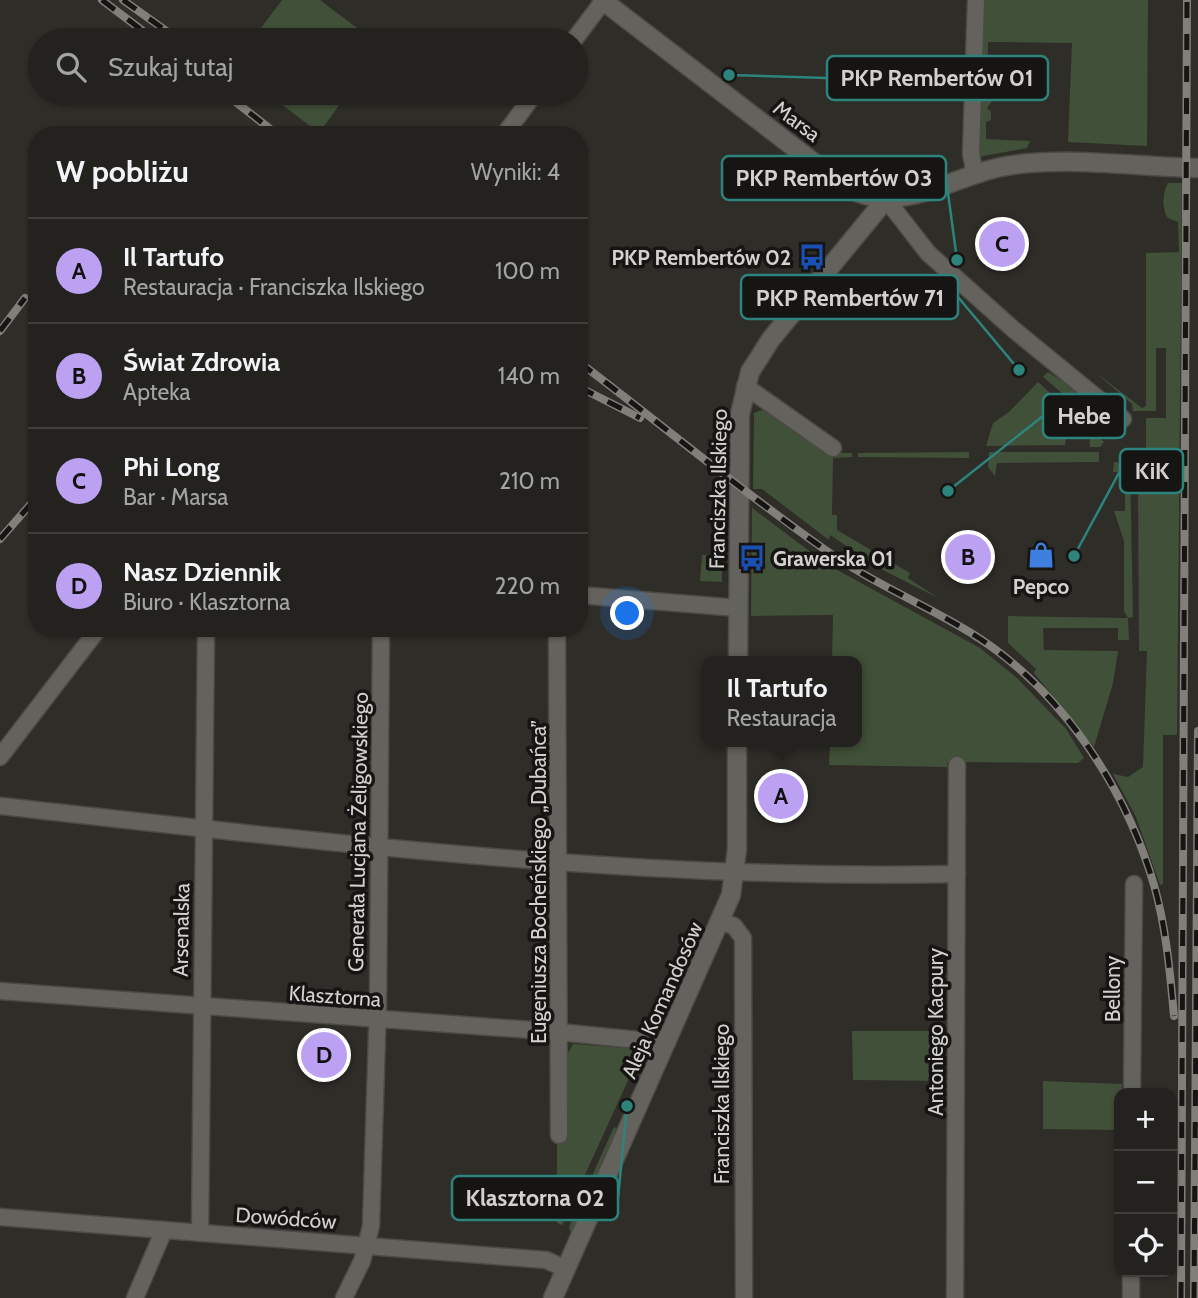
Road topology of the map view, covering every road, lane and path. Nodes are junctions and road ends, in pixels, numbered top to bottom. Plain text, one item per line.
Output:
1 (603, 0) edge
2 (976, 0) edge
3 (582, 28) edge
4 (526, 105) edge
5 (511, 126) edge
6 (1198, 168) edge
7 (975, 174) junction
8 (887, 199) junction
9 (745, 386) junction
10 (1123, 419) dead end
11 (833, 448) dead end
12 (588, 596) edge
13 (738, 608) junction
14 (92, 637) edge
15 (206, 637) edge
16 (381, 637) edge
17 (557, 637) edge
18 (738, 656) edge
19 (737, 747) edge
20 (0, 757) edge
21 (957, 765) dead end
22 (0, 806) edge
23 (204, 829) junction
24 (379, 845) junction
25 (559, 861) junction
26 (735, 872) junction
27 (957, 874) junction
28 (1133, 884) dead end
29 (722, 922) junction
30 (0, 991) edge
31 (202, 1007) junction
32 (377, 1020) junction
33 (559, 1032) junction
34 (667, 1044) junction
35 (1132, 1088) edge
36 (559, 1135) dead end
37 (0, 1217) edge
38 (164, 1230) junction
39 (200, 1233) junction
40 (367, 1246) junction
41 (566, 1269) junction
42 (1131, 1277) edge
43 (135, 1298) edge
44 (344, 1298) edge
45 (553, 1298) edge
46 (744, 1298) edge
47 (955, 1298) edge
48 (1130, 1298) edge

1 - 3 street
1 - 8 street, Marsa
2 - 7 street
4 - 5 street
6 - 7 street, Marsa
7 - 8 street, Marsa
8 - 9 street, Franciszka Ilskiego
8 - 10 street
9 - 11 street
9 - 13 street, Franciszka Ilskiego
12 - 13 street
13 - 18 street, Franciszka Ilskiego
14 - 20 street
15 - 23 street, Arsenalska
16 - 24 street, Generała Lucjana Żeligowskiego
17 - 25 street, Eugeniusza Bocheńskiego „Dubańca”
19 - 26 street
21 - 27 street, Antoniego Kacpury
22 - 23 street
23 - 24 street
23 - 31 street, Arsenalska
24 - 25 street
24 - 32 street, Generała Lucjana Żeligowskiego
25 - 26 street
25 - 33 street, Eugeniusza Bocheńskiego „Dubańca”
26 - 27 street
26 - 29 street, Aleja Komandosów
27 - 47 street, Antoniego Kacpury
28 - 35 street, Bellony
29 - 34 street, Aleja Komandosów
29 - 46 street, Franciszka Ilskiego
30 - 31 street, Klasztorna
31 - 32 street, Klasztorna
31 - 39 street, Arsenalska
32 - 33 street, Klasztorna
32 - 40 street, Generała Lucjana Żeligowskiego
33 - 34 street, Klasztorna
33 - 36 street, Eugeniusza Bocheńskiego „Dubańca”
34 - 41 street, Aleja Komandosów
37 - 38 street, Dowódców
38 - 39 street, Dowódców
38 - 43 street
39 - 40 street, Dowódców
40 - 41 street, Dowódców
40 - 44 street, Generała Lucjana Żeligowskiego
41 - 45 street, Aleja Komandosów
42 - 48 street

